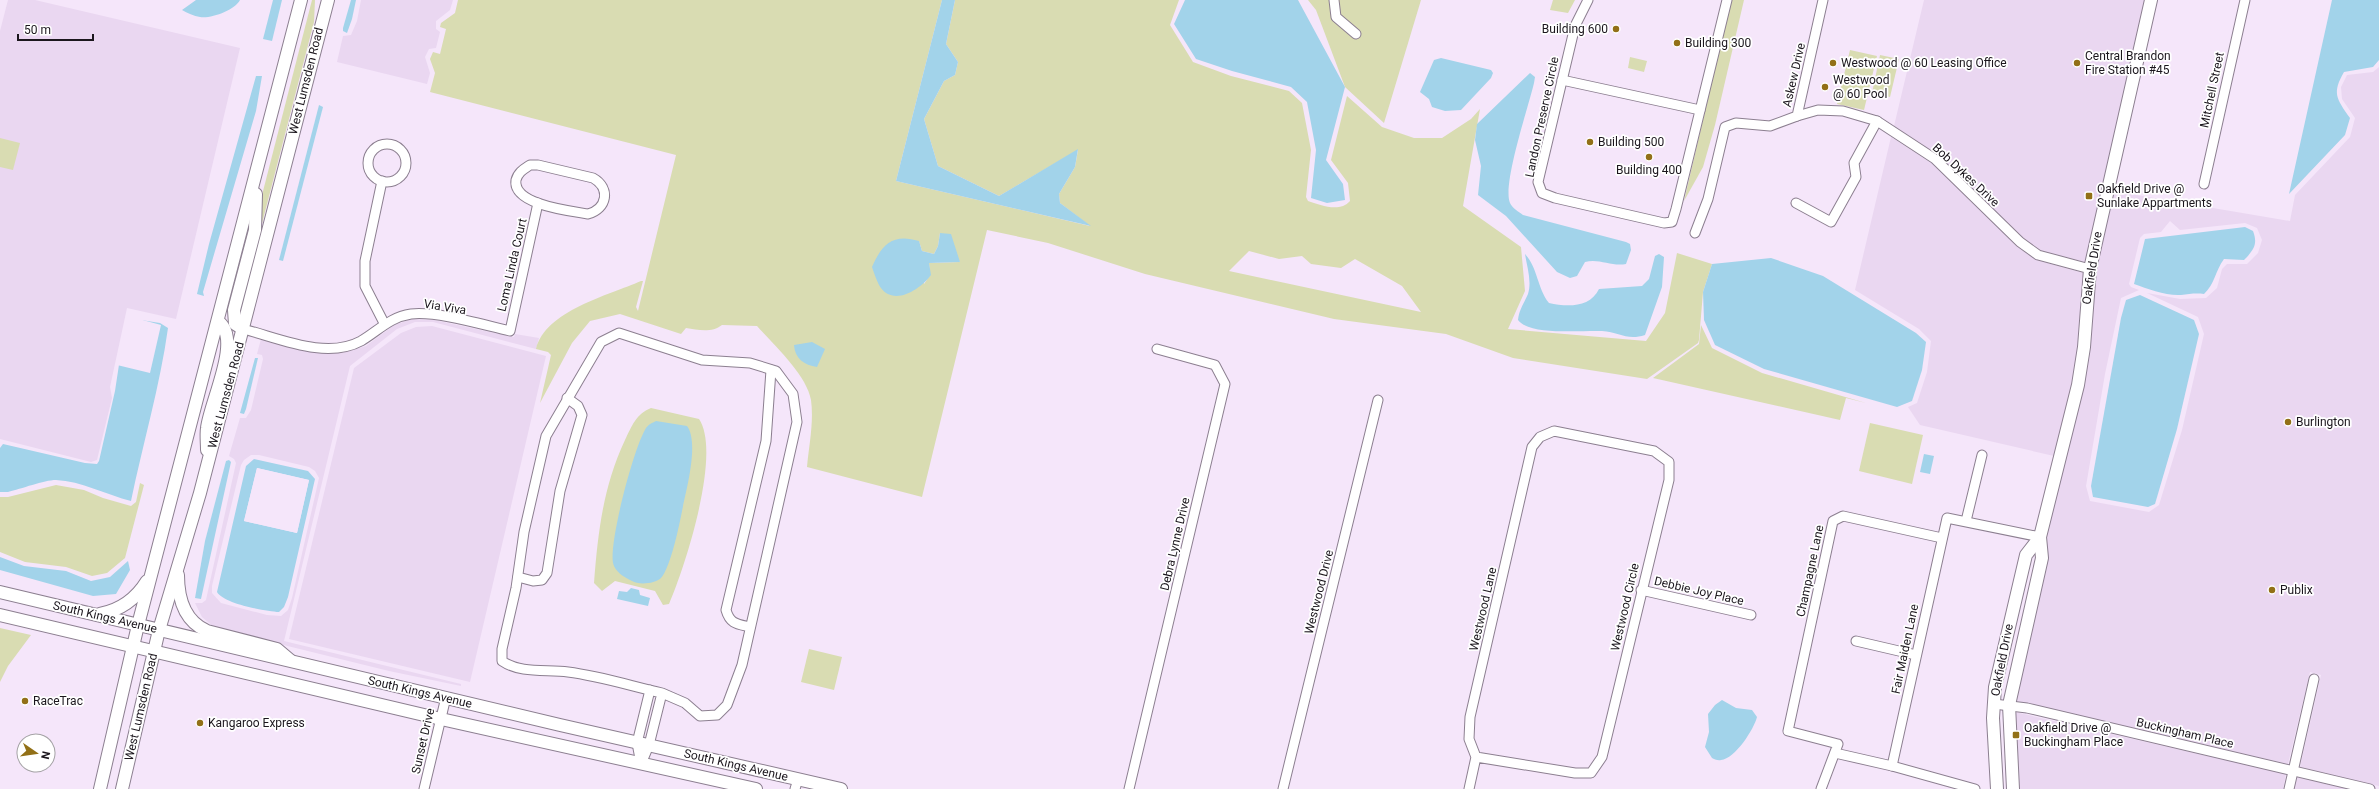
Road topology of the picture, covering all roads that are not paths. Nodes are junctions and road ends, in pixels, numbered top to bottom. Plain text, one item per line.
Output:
1 (301, 0) edge
2 (318, 0) edge
3 (328, 0) edge
4 (1334, 0) edge
5 (1588, 0) edge
6 (1727, 0) edge
7 (1823, 0) edge
8 (2151, 0) edge
9 (2245, 0) edge
10 (321, 24) junction
11 (1356, 34) dead end
12 (1562, 80) junction
13 (1700, 110) junction
14 (1797, 116) junction
15 (1877, 121) junction
16 (255, 180) junction
17 (382, 181) junction
18 (2204, 184) dead end
19 (538, 203) junction
20 (1796, 203) dead end
21 (1695, 233) dead end
22 (2090, 269) junction
23 (219, 322) junction
24 (384, 323) junction
25 (243, 329) junction
26 (510, 331) joint
27 (1157, 349) dead end
28 (771, 370) junction
29 (567, 398) junction
30 (1378, 400) dead end
31 (1540, 437) joint
32 (1982, 455) dead end
33 (208, 463) junction
34 (1966, 521) junction
35 (2040, 537) junction
36 (1942, 538) junction
37 (178, 566) junction
38 (152, 573) junction
39 (518, 577) junction
40 (1641, 590) junction
41 (0, 592) edge
42 (0, 615) edge
43 (96, 615) junction
44 (1750, 615) dead end
45 (138, 625) junction
46 (750, 627) junction
47 (159, 630) junction
48 (1856, 641) dead end
49 (133, 646) junction
50 (154, 651) junction
51 (1916, 655) junction
52 (291, 661) junction
53 (2314, 679) dead end
54 (650, 690) junction
55 (662, 693) junction
56 (446, 697) junction
57 (1994, 704) junction
58 (2009, 705) junction
59 (441, 718) junction
60 (637, 743) junction
61 (650, 745) junction
62 (1835, 753) junction
63 (1476, 757) junction
64 (641, 764) junction
65 (1892, 766) junction
66 (2293, 771) junction
67 (797, 784) edge
68 (100, 789) edge
69 (122, 789) edge
70 (424, 789) edge
71 (756, 789) edge
72 (841, 789) edge
73 (1129, 789) edge
74 (1283, 789) edge
75 (1470, 789) edge
76 (1821, 789) edge
77 (1975, 789) edge
78 (1998, 789) edge
79 (2013, 789) edge
80 (2288, 789) edge
81 (2370, 789) edge

1 - 16 main road, West Lumsden Road
2 - 10 main road
3 - 10 main road, West Lumsden Road
4 - 11 street
5 - 12 street, Landon Preserve Circle
6 - 13 street, Landon Preserve Circle
7 - 14 street, Askew Drive
8 - 22 main road, Oakfield Drive
9 - 18 street, Mitchell Street
10 - 25 main road, West Lumsden Road
12 - 13 street
12 - 13 street, Landon Preserve Circle
14 - 15 street, Bob Dykes Drive
14 - 21 street, Askew Drive
15 - 20 street
15 - 22 street, Bob Dykes Drive
16 - 23 main road, West Lumsden Road
16 - 25 main road
17 - 17 street
17 - 24 street
19 - 19 street
19 - 26 street, Loma Linda Court
22 - 35 main road, Oakfield Drive
23 - 33 main road
23 - 38 main road, West Lumsden Road
24 - 25 street, Via Viva
24 - 26 street, Via Viva
25 - 33 main road, West Lumsden Road
27 - 73 street, Debra Lynne Drive
28 - 29 street
28 - 46 street
28 - 46 street
29 - 39 street
29 - 39 street
30 - 74 street, Westwood Drive
31 - 40 street, Westwood Circle
31 - 63 street, Westwood Lane
32 - 34 street
33 - 37 main road, West Lumsden Road
34 - 35 street
34 - 36 street
35 - 57 main road, Oakfield Drive
35 - 58 main road, Oakfield Drive
36 - 51 street, Fair Maiden Lane
36 - 62 street, Champagne Lane
37 - 47 main road, West Lumsden Road
37 - 52 main road
38 - 43 main road
38 - 45 main road, West Lumsden Road
39 - 54 street
40 - 44 street, Debbie Joy Place
40 - 63 street, Westwood Circle
41 - 43 main road, South Kings Avenue
42 - 49 main road, South Kings Avenue
43 - 45 main road, South Kings Avenue
45 - 47 main road, South Kings Avenue
45 - 49 main road, West Lumsden Road
46 - 55 street
47 - 50 main road, West Lumsden Road
47 - 52 main road, South Kings Avenue
48 - 51 street
49 - 50 main road, South Kings Avenue
49 - 68 main road, West Lumsden Road
50 - 59 main road, South Kings Avenue
50 - 69 main road, West Lumsden Road
51 - 65 street, Fair Maiden Lane
52 - 56 main road, South Kings Avenue
53 - 66 street
54 - 55 street
54 - 60 street
55 - 61 street
56 - 59 street, Sunset Drive
56 - 60 main road, South Kings Avenue
57 - 58 street, Buckingham Place
57 - 78 main road, Oakfield Drive
58 - 66 street, Buckingham Place
58 - 79 main road, Oakfield Drive
59 - 64 main road, South Kings Avenue
59 - 70 street, Sunset Drive
60 - 61 main road, South Kings Avenue
60 - 64 street
61 - 64 street
61 - 67 main road, South Kings Avenue
62 - 65 street
62 - 76 street
63 - 75 street
64 - 71 main road, South Kings Avenue
65 - 77 street
66 - 80 street
66 - 81 street, Buckingham Place
67 - 72 main road, South Kings Avenue

